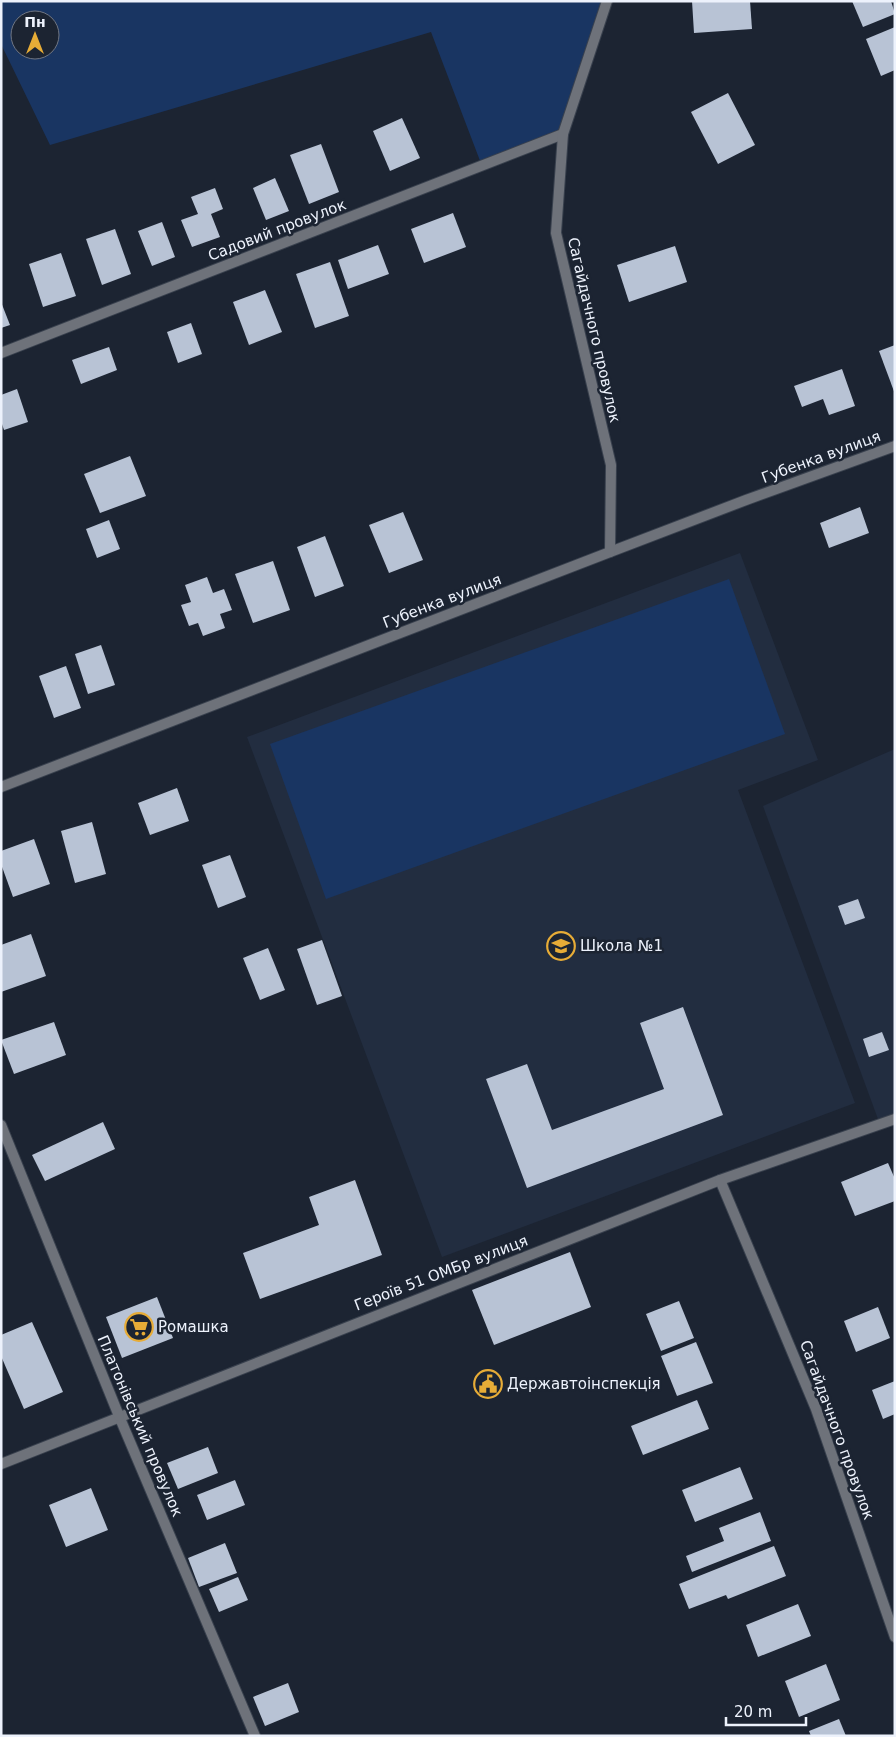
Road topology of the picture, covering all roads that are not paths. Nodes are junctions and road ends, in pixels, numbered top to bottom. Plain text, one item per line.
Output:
1 (607, 1) edge
2 (563, 134) junction
3 (1, 353) edge
4 (895, 446) edge
5 (610, 552) junction
6 (1, 787) edge
7 (895, 1119) edge
8 (1, 1125) edge
9 (720, 1180) junction
10 (119, 1416) junction
11 (1, 1464) edge
12 (895, 1637) edge
13 (255, 1736) edge

1 - 2 street, Сагайдачного провулок
2 - 3 street, Садовий провулок
2 - 5 street, Сагайдачного провулок
4 - 5 street, Губенка вулиця
5 - 6 street, Губенка вулиця
7 - 9 street, Героїв 51 ОМБр вулиця
8 - 10 street, Платонівський провулок
9 - 10 street, Героїв 51 ОМБр вулиця
9 - 12 street, Сагайдачного провулок
10 - 11 street, Героїв 51 ОМБр вулиця
10 - 13 street, Платонівський провулок

